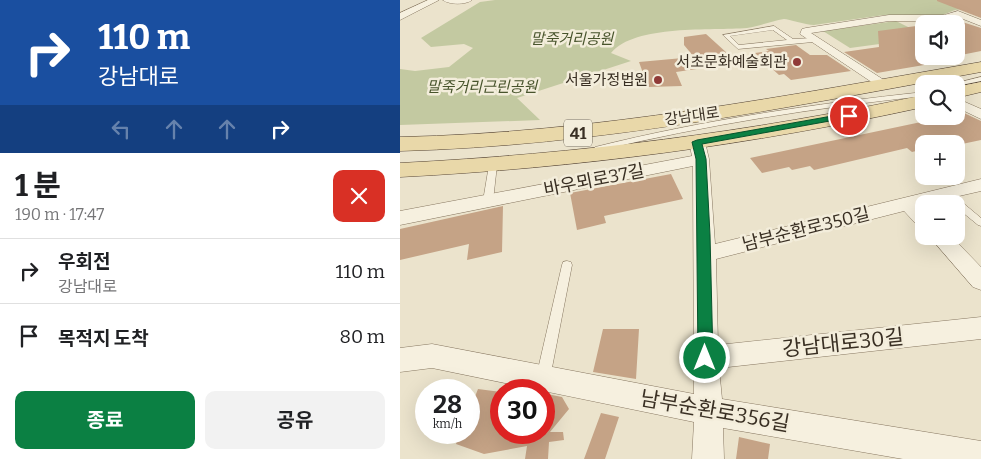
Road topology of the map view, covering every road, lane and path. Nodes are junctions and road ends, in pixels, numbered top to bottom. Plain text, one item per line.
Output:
1 (434, 0) edge
2 (448, 0) edge
3 (468, 0) edge
4 (408, 2) dead end
5 (400, 17) edge
6 (981, 23) edge
7 (813, 40) junction
8 (792, 41) junction
9 (981, 67) edge
10 (965, 84) edge
11 (882, 85) junction
12 (979, 85) edge
13 (915, 90) edge
14 (965, 93) edge
15 (915, 95) edge
16 (965, 101) edge
17 (915, 103) edge
18 (754, 107) junction
19 (981, 115) edge
20 (400, 144) edge
21 (699, 151) junction
22 (568, 157) junction
23 (493, 165) junction
24 (400, 170) edge
25 (981, 185) edge
26 (948, 194) junction
27 (488, 201) junction
28 (908, 204) junction
29 (915, 211) edge
30 (400, 218) edge
31 (981, 223) edge
32 (947, 245) edge
33 (705, 254) junction
34 (567, 265) dead end
35 (981, 281) edge
36 (981, 328) edge
37 (705, 358) junction
38 (400, 360) edge
39 (543, 378) junction
40 (709, 411) junction
41 (888, 450) edge
42 (981, 457) edge
43 (708, 459) edge

1 - 4 street
1 - 5 street
2 - 3 street
6 - 7 street
7 - 8 lane
7 - 11 street
8 - 8 lane
9 - 11 main road, 강남대로 / 41
10 - 12 lane
11 - 18 main road, 강남대로 / 41
12 - 14 main road
13 - 18 lane
15 - 22 lane
16 - 19 street
17 - 21 main road, 강남대로 / 41
18 - 20 main road, 강남대로 / 41
21 - 22 main road, 강남대로 / 41
21 - 27 street, 바우뫼로37길
21 - 33 street
22 - 23 main road, 강남대로 / 41
23 - 24 main road, 강남대로 / 41
23 - 27 lane
25 - 26 street, 남부순환로350길
26 - 28 street, 남부순환로350길
26 - 31 lane
27 - 30 street, 바우뫼로37길
28 - 29 street
28 - 33 street, 남부순환로350길
32 - 35 street
33 - 37 street
34 - 39 lane
36 - 37 street, 강남대로30길
37 - 40 street
38 - 39 street, 남부순환로356길
39 - 40 street, 남부순환로356길
40 - 41 street, 남부순환로356길
40 - 43 street
41 - 42 street, 남부순환로356길

